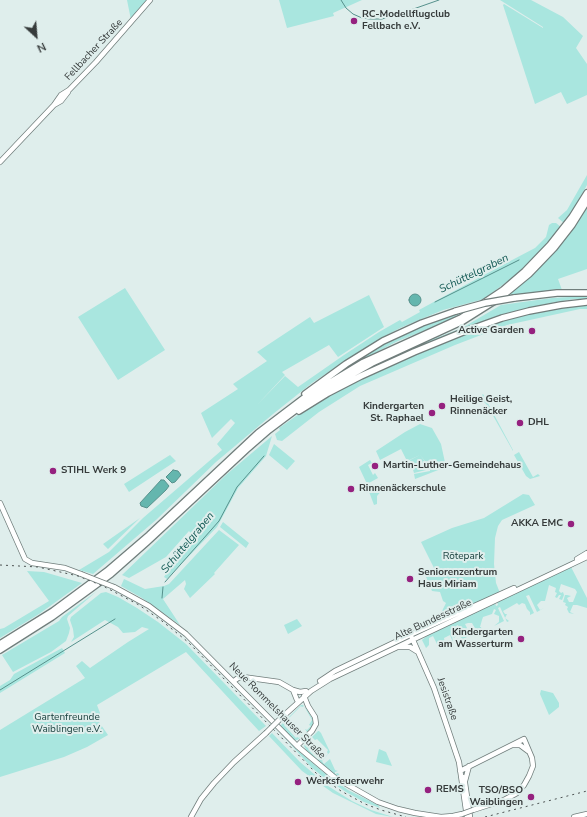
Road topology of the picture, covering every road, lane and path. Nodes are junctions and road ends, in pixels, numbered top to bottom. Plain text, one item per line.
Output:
1 (150, 0) edge
2 (0, 162) edge
3 (587, 193) edge
4 (587, 202) edge
5 (587, 293) edge
6 (587, 303) edge
7 (281, 421) junction
8 (267, 426) junction
9 (0, 503) edge
10 (587, 553) edge
11 (587, 557) edge
12 (579, 559) junction
13 (411, 637) junction
14 (0, 644) edge
15 (396, 647) junction
16 (0, 650) edge
17 (419, 653) junction
18 (234, 681) junction
19 (293, 690) junction
20 (306, 691) junction
21 (304, 696) junction
22 (298, 701) junction
23 (308, 706) junction
24 (297, 746) junction
25 (506, 747) junction
26 (529, 752) junction
27 (469, 766) junction
28 (460, 771) junction
29 (465, 782) junction
30 (196, 808) junction
31 (587, 814) edge
32 (464, 815) edge
33 (186, 817) edge
34 (191, 817) edge
35 (470, 817) edge
36 (574, 817) edge

1 - 2 street, Fellbacher Straße
3 - 8 highway
4 - 7 highway
5 - 8 highway, bridge
6 - 7 highway
7 - 16 highway
8 - 14 highway
9 - 18 street, Neue Rommelshauser Straße, bridge
10 - 12 street
11 - 12 street
12 - 13 street, Alte Bundesstraße
13 - 15 street, Alte Bundesstraße
13 - 17 street, Jesistraße
13 - 20 street, Alte Bundesstraße
15 - 17 street
15 - 21 street, Alte Bundesstraße
17 - 28 street, Jesistraße
18 - 19 street
18 - 24 street, Neue Rommelshauser Straße
19 - 20 street
19 - 22 street
20 - 22 street, Alte Bundesstraße
21 - 22 street, Alte Bundesstraße
21 - 23 street
22 - 23 street
22 - 30 street, Alte Bundesstraße, bridge
23 - 24 street
24 - 32 street, Neue Rommelshauser Straße
25 - 26 street
25 - 26 street, Neue Rommelshauser Straße
25 - 27 street
26 - 32 street, Neue Rommelshauser Straße, bridge
27 - 28 street
27 - 29 street
28 - 29 street, Jesistraße
28 - 32 street, Jesistraße
29 - 35 street, Jesistraße
30 - 33 street
30 - 34 street, Alte Bundesstraße
31 - 36 street

